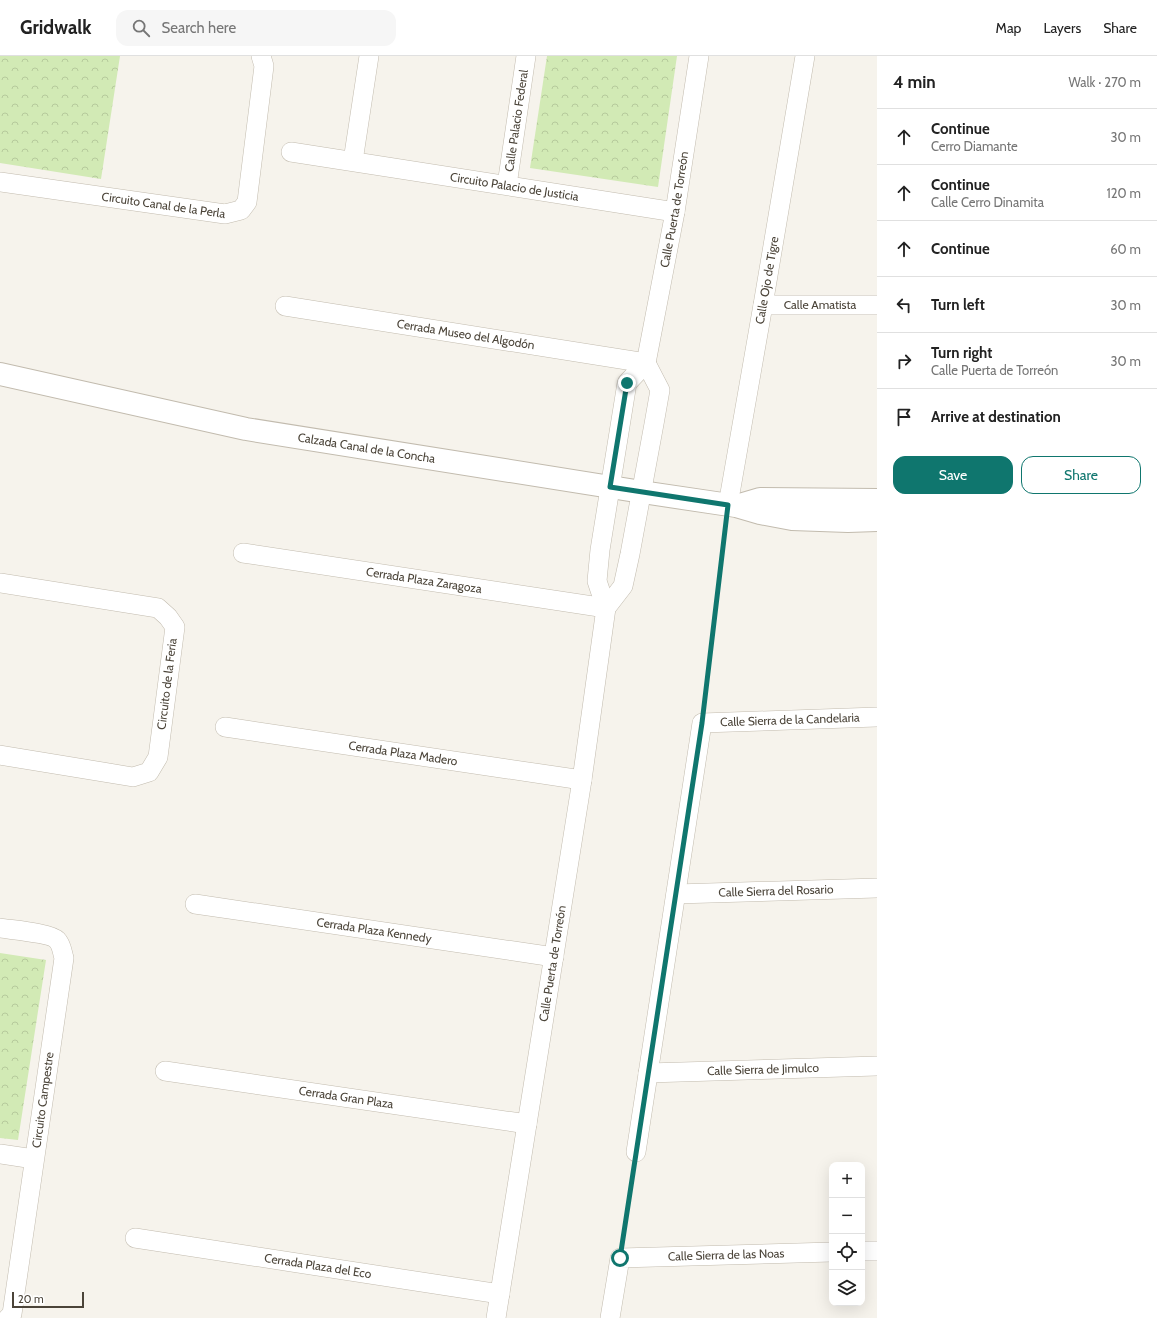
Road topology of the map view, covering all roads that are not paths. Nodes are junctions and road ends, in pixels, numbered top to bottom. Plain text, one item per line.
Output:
1 (261, 56) edge
2 (369, 56) edge
3 (526, 56) edge
4 (699, 56) edge
5 (805, 56) edge
6 (291, 152) dead end
7 (353, 161) junction
8 (0, 182) edge
9 (507, 185) junction
10 (675, 212) junction
11 (877, 304) edge
12 (763, 305) junction
13 (285, 306) dead end
14 (646, 363) junction
15 (0, 374) edge
16 (610, 487) junction
17 (642, 492) junction
18 (877, 500) edge
19 (732, 506) junction
20 (877, 520) edge
21 (243, 554) dead end
22 (0, 582) edge
23 (606, 608) junction
24 (877, 717) edge
25 (225, 727) dead end
26 (0, 755) edge
27 (582, 780) junction
28 (877, 888) edge
29 (676, 894) junction
30 (195, 904) dead end
31 (0, 928) edge
32 (554, 957) junction
33 (877, 1066) edge
34 (165, 1071) dead end
35 (648, 1073) junction
36 (527, 1124) junction
37 (636, 1152) road end
38 (0, 1154) edge
39 (34, 1159) junction
40 (136, 1238) dead end
41 (877, 1251) edge
42 (829, 1252) edge
43 (865, 1252) edge
44 (500, 1294) junction
45 (8, 1318) edge
46 (496, 1318) edge
47 (610, 1318) edge

1 - 8 street, Circuito Canal de la Perla
2 - 7 street
3 - 9 street, Calle Palacio Federal
4 - 10 street, Calle Puerta de Torreón
5 - 12 street, Calle Ojo de Tigre
6 - 7 street, Circuito Palacio de Justicia
7 - 9 street, Circuito Palacio de Justicia
9 - 10 street, Circuito Palacio de Justicia
10 - 14 street, Calle Puerta de Torreón
11 - 12 street, Calle Amatista
12 - 19 street, Calle Ojo de Tigre
13 - 14 street, Cerrada Museo del Algodón
14 - 16 street, Calle Puerta de Torreón
14 - 17 street, Calle Puerta de Torreón
15 - 16 street, Calzada Canal de la Concha
16 - 17 street, Calzada Canal de la Concha
16 - 23 street, Calle Puerta de Torreón
17 - 19 street, Calzada Canal de la Concha
17 - 23 street, Calle Puerta de Torreón
18 - 19 street, Calzada Canal de la Concha
19 - 20 street, Calzada Canal de la Concha
21 - 23 street, Cerrada Plaza Zaragoza
22 - 26 street, Circuito de la Feria
23 - 27 street, Calle Puerta de Torreón
24 - 29 street, Calle Sierra de la Candelaria
25 - 27 street, Cerrada Plaza Madero
27 - 32 street, Calle Puerta de Torreón
28 - 29 street, Calle Sierra del Rosario
29 - 35 street
30 - 32 street, Cerrada Plaza Kennedy
31 - 39 street, Circuito Campestre
32 - 36 street, Calle Puerta de Torreón
33 - 35 street, Calle Sierra de Jimulco
34 - 36 street, Cerrada Gran Plaza
35 - 37 street
36 - 44 street, Calle Puerta de Torreón
38 - 39 street
39 - 45 street, Circuito Campestre
40 - 44 street, Cerrada Plaza del Eco
41 - 43 street
42 - 47 street, Calle Sierra de las Noas
44 - 46 street, Calle Puerta de Torreón

